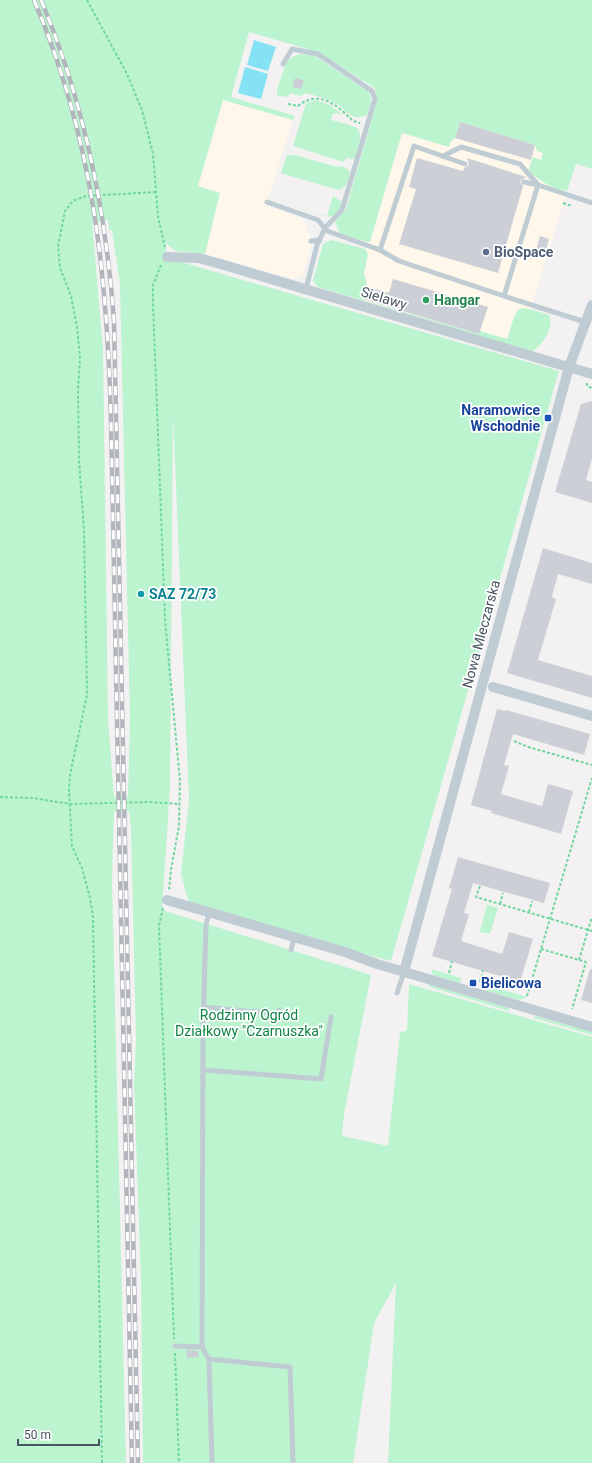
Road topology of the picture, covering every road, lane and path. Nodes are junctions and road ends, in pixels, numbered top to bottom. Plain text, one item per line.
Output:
1 (87, 0) edge
2 (283, 64) dead end
3 (288, 104) dead end
4 (367, 125) junction
5 (443, 156) junction
6 (465, 164) dead end
7 (524, 182) dead end
8 (538, 185) junction
9 (157, 192) junction
10 (267, 202) dead end
11 (592, 203) edge
12 (325, 228) junction
13 (320, 240) junction
14 (310, 241) dead end
15 (380, 250) junction
16 (167, 257) junction
17 (306, 289) junction
18 (504, 296) junction
19 (592, 305) edge
20 (585, 322) junction
21 (569, 368) junction
22 (592, 374) edge
23 (493, 687) dead end
24 (592, 716) edge
25 (514, 741) dead end
26 (592, 765) edge
27 (592, 778) edge
28 (0, 797) edge
29 (70, 804) junction
30 (180, 804) junction
31 (480, 886) dead end
32 (503, 893) dead end
33 (167, 900) junction
34 (532, 901) dead end
35 (500, 904) junction
36 (528, 912) junction
37 (209, 913) junction
38 (592, 917) edge
39 (550, 919) junction
40 (588, 930) junction
41 (592, 931) edge
42 (294, 937) junction
43 (541, 949) junction
44 (291, 950) dead end
45 (579, 960) junction
46 (452, 961) dead end
47 (483, 970) dead end
48 (404, 972) junction
49 (449, 973) dead end
50 (504, 975) dead end
51 (480, 982) dead end
52 (500, 988) dead end
53 (397, 993) dead end
54 (527, 996) dead end
55 (204, 1007) junction
56 (572, 1009) dead end
57 (279, 1010) dead end
58 (331, 1016) dead end
59 (592, 1027) edge
60 (204, 1070) junction
61 (175, 1346) junction
62 (202, 1347) junction
63 (209, 1358) junction
64 (102, 1463) edge
65 (179, 1463) edge
66 (212, 1463) edge
67 (293, 1463) edge

1 - 9 path
2 - 4 lane
3 - 4 path
4 - 12 lane
5 - 6 lane
5 - 8 lane
5 - 15 lane
7 - 8 lane
8 - 11 lane
8 - 18 lane
9 - 16 path
9 - 29 path
10 - 12 lane
12 - 13 lane
12 - 15 lane
13 - 14 lane
13 - 17 lane
15 - 18 lane
16 - 17 street, Sielawy
16 - 30 path
17 - 21 street, Sielawy
18 - 20 lane
19 - 20 street, Nowa Mleczarska
20 - 21 street, Nowa Mleczarska
21 - 22 street, Sielawy
21 - 48 street, Nowa Mleczarska
23 - 24 street
25 - 26 path
27 - 39 path
28 - 29 path
29 - 30 path
29 - 64 path
30 - 33 path
31 - 35 path
32 - 35 path
33 - 37 street
33 - 61 path
34 - 36 path
35 - 36 path
36 - 39 path
37 - 42 street
37 - 55 lane
38 - 40 path
39 - 40 path
39 - 43 path
40 - 41 path
40 - 45 path
42 - 44 lane
42 - 48 street
43 - 45 path
43 - 54 path
45 - 56 path
46 - 49 path
47 - 51 path
48 - 53 lane
48 - 59 street
50 - 52 path
55 - 57 lane
55 - 60 lane
58 - 60 lane
60 - 62 lane
61 - 62 lane
61 - 65 path
62 - 63 lane
63 - 66 lane
63 - 67 lane

